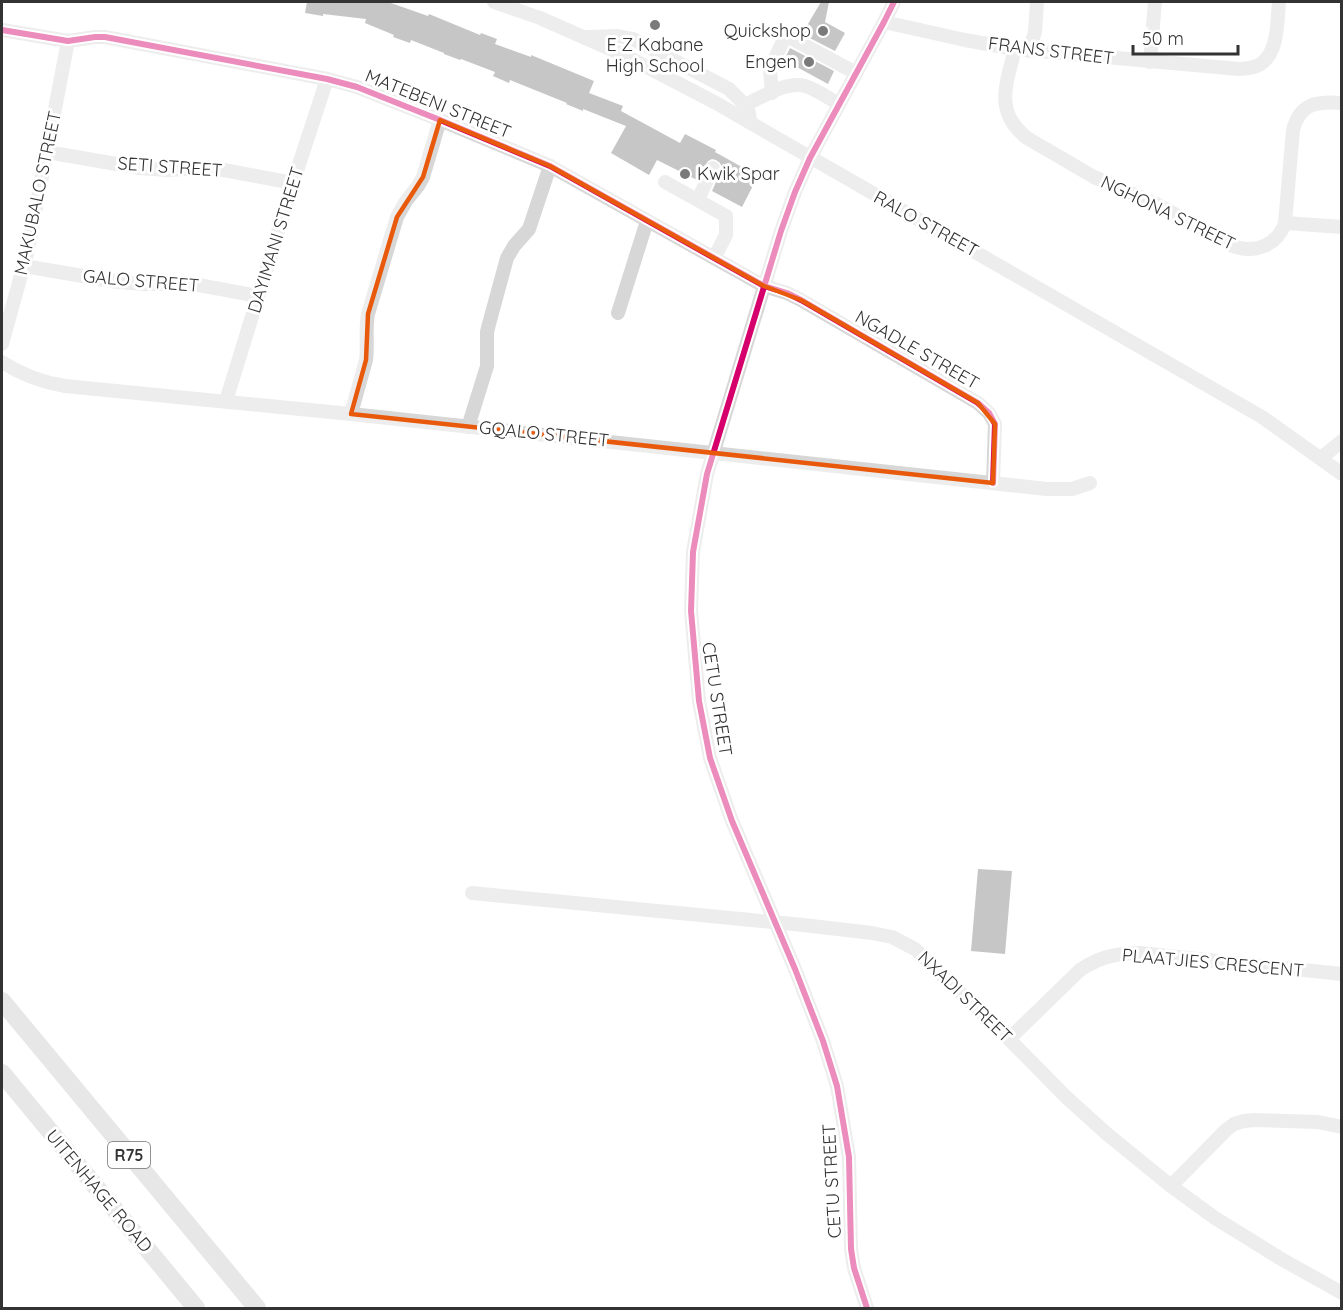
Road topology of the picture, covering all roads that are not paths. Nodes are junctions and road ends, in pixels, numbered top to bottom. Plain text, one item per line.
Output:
1 (494, 2) edge
2 (894, 2) edge
3 (1037, 2) edge
4 (1155, 2) edge
5 (1279, 2) edge
6 (884, 22) junction
7 (2, 30) edge
8 (585, 38) junction
9 (68, 41) junction
10 (1022, 50) junction
11 (1150, 62) junction
12 (856, 73) junction
13 (327, 79) junction
14 (772, 93) junction
15 (1341, 103) edge
16 (839, 104) junction
17 (746, 105) junction
18 (440, 120) junction
19 (750, 122) junction
20 (46, 152) junction
21 (810, 158) junction
22 (549, 166) junction
23 (713, 168) dead end
24 (665, 182) dead end
25 (292, 183) junction
26 (698, 199) junction
27 (647, 221) junction
28 (1284, 224) junction
29 (1341, 227) edge
30 (714, 258) junction
31 (24, 266) junction
32 (764, 286) junction
33 (258, 296) junction
34 (618, 313) dead end
35 (2, 344) edge
36 (2, 362) edge
37 (226, 401) junction
38 (351, 414) junction
39 (468, 426) junction
40 (1341, 441) edge
41 (713, 452) junction
42 (1321, 458) junction
43 (1341, 474) edge
44 (993, 483) junction
45 (1090, 483) dead end
46 (472, 893) dead end
47 (776, 923) junction
48 (1341, 974) edge
49 (2, 1001) edge
50 (1009, 1040) junction
51 (2, 1073) edge
52 (1341, 1127) edge
53 (1170, 1186) junction
54 (1341, 1293) edge
55 (196, 1308) edge
56 (257, 1308) edge
57 (867, 1308) edge

1 - 8 street, RALO STREET
2 - 6 street, CETU STREET
3 - 10 street, NGHONA STREET
4 - 11 street
5 - 11 street, FRANS STREET
6 - 10 street, FRANS STREET
6 - 12 street, CETU STREET
7 - 9 street, MATEBENI STREET
8 - 17 street
8 - 19 street, RALO STREET
9 - 13 street, MATEBENI STREET
9 - 20 street, MAKUBALO STREET
10 - 11 street, FRANS STREET
10 - 28 street, NGHONA STREET
12 - 14 street
12 - 16 street, CETU STREET
13 - 18 street, MATEBENI STREET
13 - 25 street, DAYIMANI STREET
14 - 16 street
14 - 17 street
15 - 28 street
16 - 21 street, CETU STREET
17 - 19 street
18 - 22 street, MATEBENI STREET
18 - 38 street
19 - 21 street, RALO STREET
20 - 25 street, SETI STREET
20 - 31 street, MAKUBALO STREET
21 - 32 street, CETU STREET
21 - 42 street, RALO STREET
22 - 27 street, MATEBENI STREET
22 - 39 street
23 - 26 street
24 - 26 street
25 - 33 street, DAYIMANI STREET
26 - 30 street
27 - 30 street, MATEBENI STREET
27 - 34 street
28 - 29 street
30 - 32 street, MATEBENI STREET
31 - 33 street, GALO STREET
31 - 35 street, MAKUBALO STREET
32 - 41 street, CETU STREET
32 - 44 street, NGADLE STREET
33 - 37 street, DAYIMANI STREET
36 - 37 street, GQALO STREET
37 - 38 street, GQALO STREET
38 - 39 street, GQALO STREET
39 - 41 street, GQALO STREET
40 - 42 street
41 - 44 street, GQALO STREET
41 - 47 street, CETU STREET
42 - 43 street, RALO STREET
44 - 45 street, GQALO STREET
46 - 47 street, NXADI STREET
47 - 50 street, NXADI STREET
47 - 57 street, CETU STREET
48 - 50 street, PLAATJIES CRESCENT
49 - 56 main road, R75
50 - 53 street, NXADI STREET
51 - 55 main road, UITENHAGE ROAD / R75
52 - 53 street
53 - 54 street, NXADI STREET

